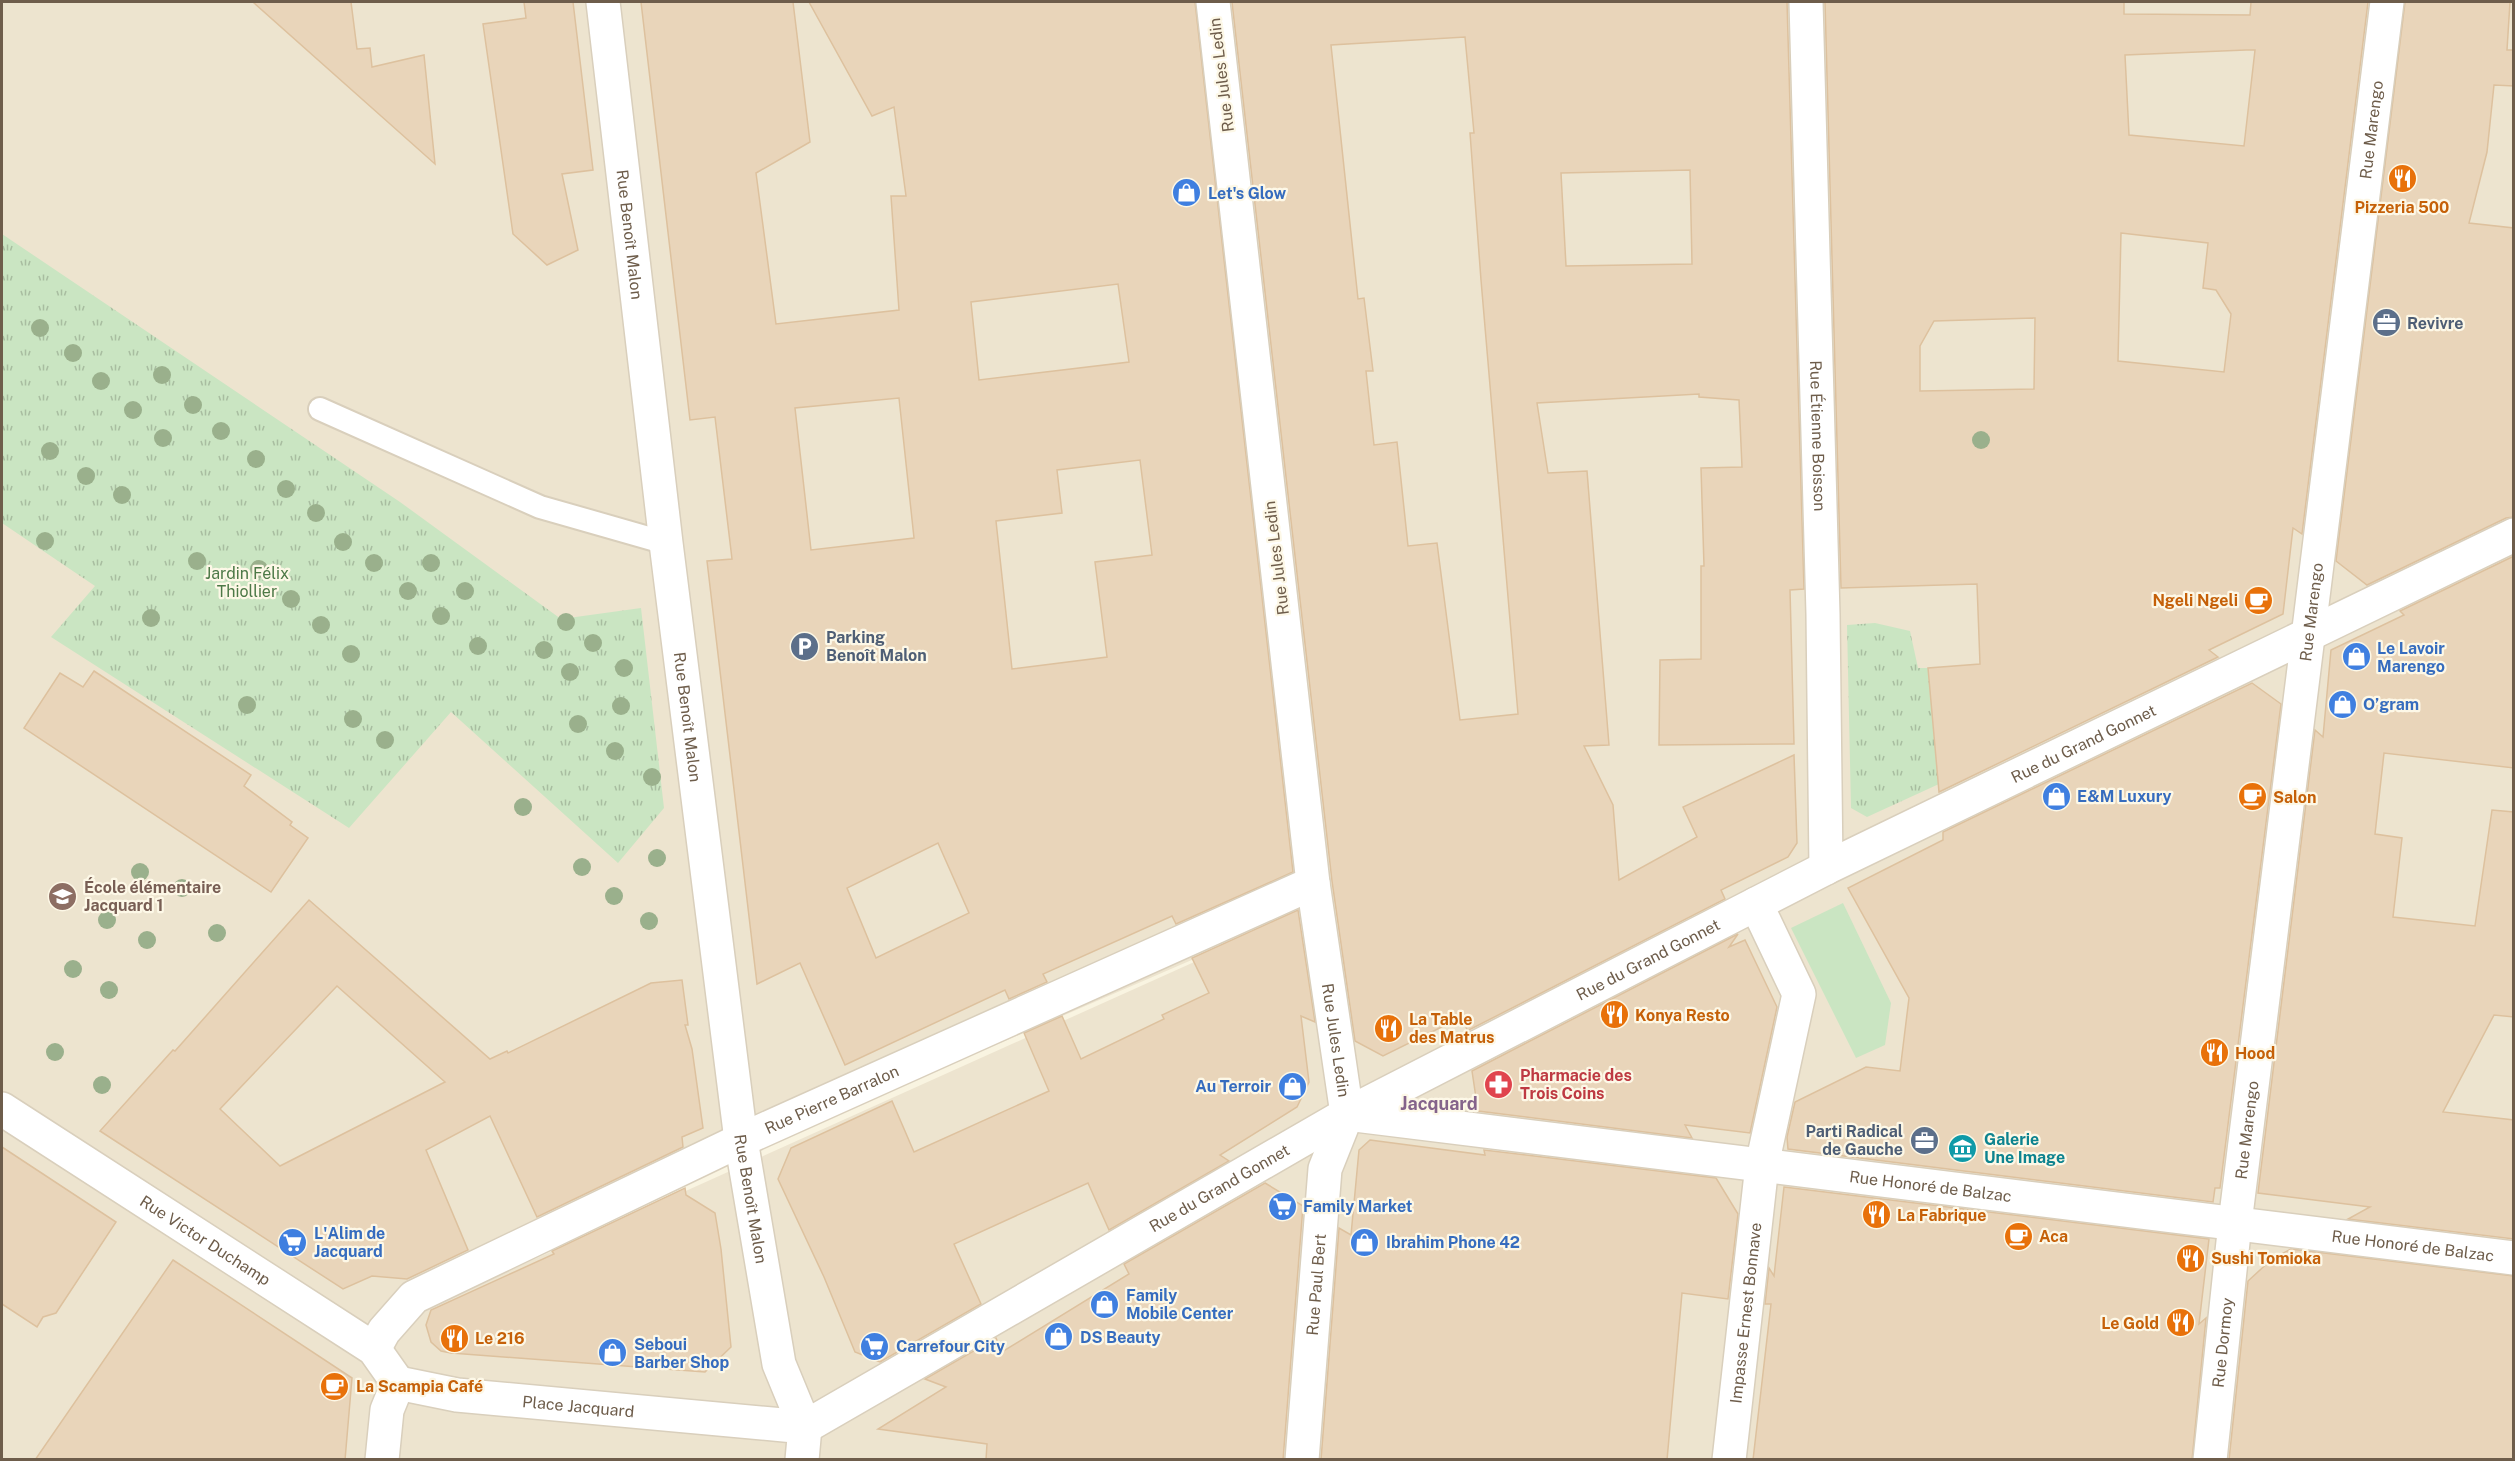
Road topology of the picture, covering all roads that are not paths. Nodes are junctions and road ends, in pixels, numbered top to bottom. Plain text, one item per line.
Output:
1 (603, 2) edge
2 (1212, 2) edge
3 (1806, 2) edge
4 (2388, 2) edge
5 (320, 409) dead end
6 (2514, 535) edge
7 (666, 543) junction
8 (2308, 635) junction
9 (1826, 868) junction
10 (1313, 883) junction
11 (1756, 904) junction
12 (2, 1109) edge
13 (1347, 1114) junction
14 (741, 1140) junction
15 (1762, 1165) junction
16 (2235, 1223) junction
17 (2514, 1258) edge
18 (374, 1349) junction
19 (398, 1383) junction
20 (805, 1427) junction
21 (382, 1460) edge
22 (802, 1460) edge
23 (1302, 1460) edge
24 (1729, 1460) edge
25 (2210, 1460) edge

1 - 7 street, Rue Benoît Malon
2 - 10 street, Rue Jules Ledin
3 - 9 street, Rue Étienne Boisson
4 - 8 street, Rue Marengo
5 - 7 lane
6 - 8 street, Rue du Grand Gonnet
7 - 14 street, Rue Benoît Malon
8 - 9 street, Rue du Grand Gonnet
8 - 16 street, Rue Marengo
9 - 11 street, Rue du Grand Gonnet
10 - 13 street, Rue Jules Ledin
10 - 14 street, Rue Pierre Barralon
11 - 13 street, Rue du Grand Gonnet
11 - 15 street, Impasse Ernest Bonnave
12 - 18 street, Rue Victor Duchamp
13 - 15 street, Rue Honoré de Balzac
13 - 20 street, Rue du Grand Gonnet
13 - 23 street, Rue Paul Bert
14 - 18 street, Rue Pierre Barralon
14 - 20 street, Rue Benoît Malon
15 - 16 street, Rue Honoré de Balzac
15 - 24 street, Impasse Ernest Bonnave
16 - 17 street, Rue Honoré de Balzac
16 - 25 street, Rue Dormoy
18 - 19 street, Rue Victor Duchamp
19 - 20 street, Place Jacquard
19 - 21 street
20 - 22 street

